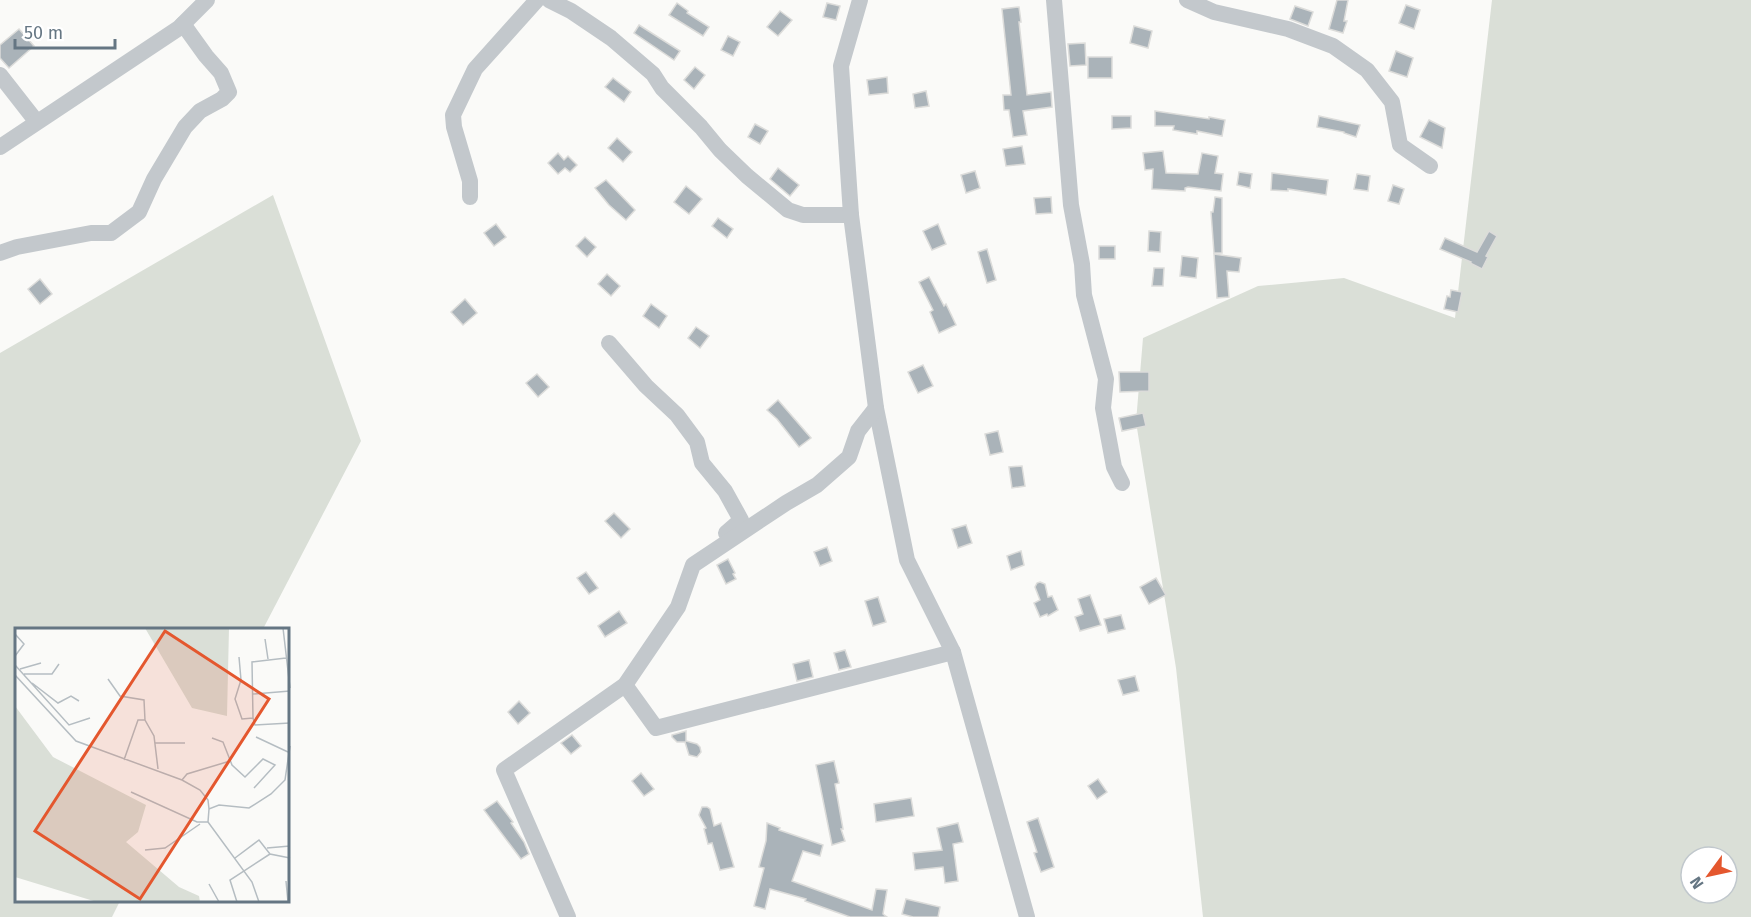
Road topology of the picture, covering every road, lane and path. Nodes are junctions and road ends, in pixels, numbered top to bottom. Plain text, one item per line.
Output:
1 (207, 0) edge
2 (537, 0) edge
3 (549, 0) edge
4 (860, 0) edge
5 (1054, 0) edge
6 (1186, 0) edge
7 (183, 24) junction
8 (0, 75) edge
9 (36, 121) junction
10 (0, 147) edge
11 (1430, 166) dead end
12 (470, 197) dead end
13 (851, 215) junction
14 (0, 253) edge
15 (609, 343) dead end
16 (876, 408) junction
17 (1122, 483) dead end
18 (693, 565) junction
19 (953, 652) junction
20 (625, 685) junction
21 (568, 917) edge
22 (1027, 917) edge

1 - 7 street
2 - 12 street
3 - 13 street
4 - 13 street
5 - 17 street
6 - 11 street
7 - 9 street
7 - 14 street
8 - 9 street
9 - 10 street
13 - 16 street
15 - 18 street
16 - 18 street
16 - 19 street
18 - 20 street
19 - 20 street
19 - 22 street
20 - 21 street

